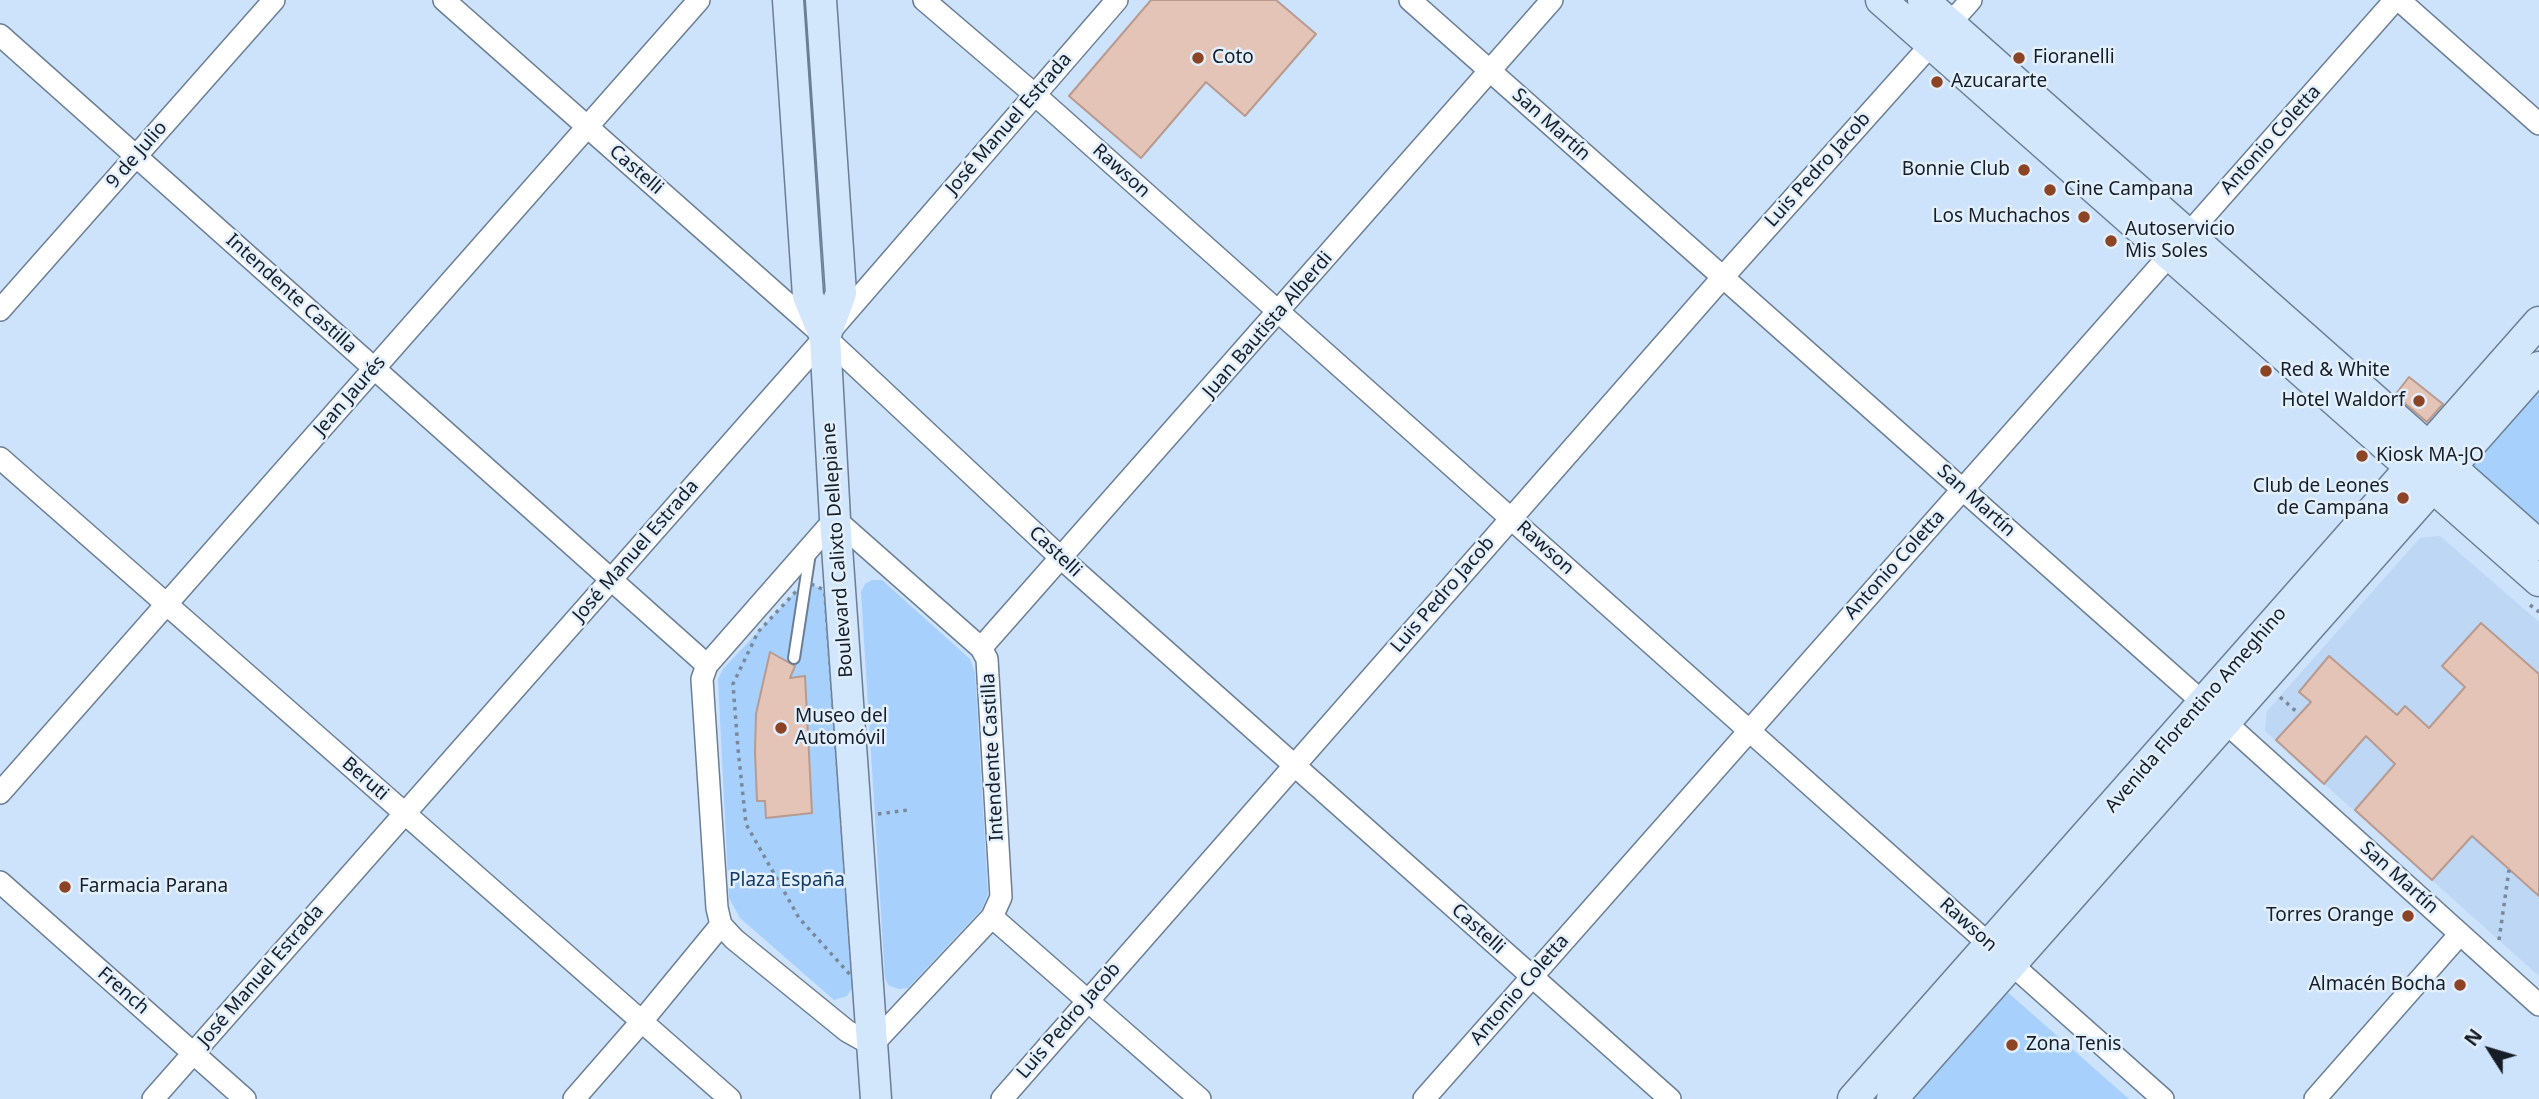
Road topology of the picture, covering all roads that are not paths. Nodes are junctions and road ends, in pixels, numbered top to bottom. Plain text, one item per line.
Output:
1 (274, 0) edge
2 (444, 0) edge
3 (699, 0) edge
4 (788, 0) edge
5 (821, 0) edge
6 (923, 0) edge
7 (1117, 0) edge
8 (1410, 0) edge
9 (1552, 0) edge
10 (1881, 0) edge
11 (1923, 0) edge
12 (1971, 0) edge
13 (2397, 0) edge
14 (1941, 34) junction
15 (0, 35) edge
16 (1490, 71) junction
17 (1034, 94) junction
18 (2539, 124) edge
19 (587, 127) junction
20 (136, 156) junction
21 (2178, 244) junction
22 (1723, 277) junction
23 (0, 310) edge
24 (1279, 312) junction
25 (2539, 322) edge
26 (825, 337) junction
27 (2539, 367) edge
28 (374, 368) junction
29 (2419, 457) junction
30 (0, 458) edge
31 (2441, 477) junction
32 (1963, 490) junction
33 (1511, 518) junction
34 (835, 519) junction
35 (2539, 545) edge
36 (811, 547) junction
37 (1061, 558) junction
38 (611, 579) junction
39 (2534, 593) edge
40 (166, 604) junction
41 (981, 648) junction
42 (794, 658) dead end
43 (707, 665) junction
44 (2203, 702) junction
45 (2225, 722) junction
46 (1749, 729) junction
47 (1294, 765) junction
48 (0, 793) edge
49 (405, 813) junction
50 (0, 882) edge
51 (992, 917) junction
52 (721, 925) junction
53 (2460, 934) junction
54 (1989, 944) junction
55 (2011, 964) junction
56 (1532, 976) junction
57 (1087, 999) junction
58 (2539, 1005) edge
59 (642, 1021) junction
60 (872, 1045) junction
61 (193, 1053) junction
62 (153, 1099) edge
63 (245, 1099) edge
64 (574, 1099) edge
65 (730, 1099) edge
66 (876, 1099) edge
67 (1002, 1099) edge
68 (1200, 1099) edge
69 (1424, 1099) edge
70 (1670, 1099) edge
71 (1853, 1099) edge
72 (1892, 1099) edge
73 (2163, 1099) edge
74 (2315, 1099) edge

1 - 20 street, 9 de Julio
2 - 19 street, Castelli
3 - 19 street, Jean Jaurés
4 - 26 main road, Boulevard Calixto Dellepiane
5 - 26 main road, Boulevard Calixto Dellepiane
6 - 17 street, Rawson
7 - 17 street, José Manuel Estrada
8 - 16 street, San Martín
9 - 16 street, Juan Bautista Alberdi
10 - 14 main road
11 - 14 main road
12 - 14 street, Luis Pedro Jacob
13 - 18 street
13 - 21 street, Antonio Coletta
14 - 21 main road
14 - 22 street, Luis Pedro Jacob
15 - 20 street, Intendente Castilla
16 - 22 street, San Martín
16 - 24 street, Juan Bautista Alberdi
17 - 24 street, Rawson
17 - 26 street, José Manuel Estrada
19 - 26 street, Castelli
19 - 28 street, Jean Jaurés
20 - 23 street, 9 de Julio
20 - 28 street, Intendente Castilla
21 - 29 main road
21 - 32 street, Antonio Coletta
22 - 32 street, San Martín
22 - 33 street, Luis Pedro Jacob
24 - 33 street, Rawson
24 - 37 street, Juan Bautista Alberdi
25 - 29 main road, Avenida Florentino Ameghino
26 - 34 main road, Boulevard Calixto Dellepiane
26 - 37 street, Castelli
26 - 38 street, José Manuel Estrada
27 - 31 main road, Avenida Florentino Ameghino
28 - 38 street, Intendente Castilla
28 - 40 street, Jean Jaurés
29 - 31 main road
29 - 44 main road, Avenida Florentino Ameghino
30 - 40 street, Beruti
31 - 35 main road
31 - 39 main road
31 - 45 main road, Avenida Florentino Ameghino
32 - 44 street, San Martín
32 - 46 street, Antonio Coletta
33 - 46 street, Rawson
33 - 47 street, Luis Pedro Jacob
34 - 36 street
34 - 41 street, Intendente Castilla
34 - 60 main road, Boulevard Calixto Dellepiane
36 - 42 lane
36 - 43 street
37 - 41 street, Juan Bautista Alberdi
37 - 47 street, Castelli
38 - 43 street, Intendente Castilla
38 - 49 street, José Manuel Estrada
40 - 48 street, Jean Jaurés
40 - 49 street, Beruti
41 - 51 street, Intendente Castilla
43 - 52 street
44 - 45 street, San Martín
44 - 54 main road, Avenida Florentino Ameghino
45 - 53 street, San Martín
45 - 55 main road, Avenida Florentino Ameghino
46 - 54 street, Rawson
46 - 56 street, Antonio Coletta
47 - 56 street, Castelli
47 - 57 street, Luis Pedro Jacob
49 - 59 street, Beruti
49 - 61 street, José Manuel Estrada
50 - 61 street, French
51 - 57 street
51 - 60 street, Intendente Castilla
52 - 59 street
52 - 60 street
53 - 58 street, San Martín
53 - 74 street
54 - 55 street, Rawson
54 - 71 main road, Avenida Florentino Ameghino
55 - 72 main road, Avenida Florentino Ameghino
55 - 73 street, Rawson
56 - 69 street, Antonio Coletta
56 - 70 street, Castelli
57 - 67 street, Luis Pedro Jacob
57 - 68 street
59 - 64 street
59 - 65 street, Beruti
60 - 66 main road, Boulevard Calixto Dellepiane
61 - 62 street, José Manuel Estrada
61 - 63 street, French

